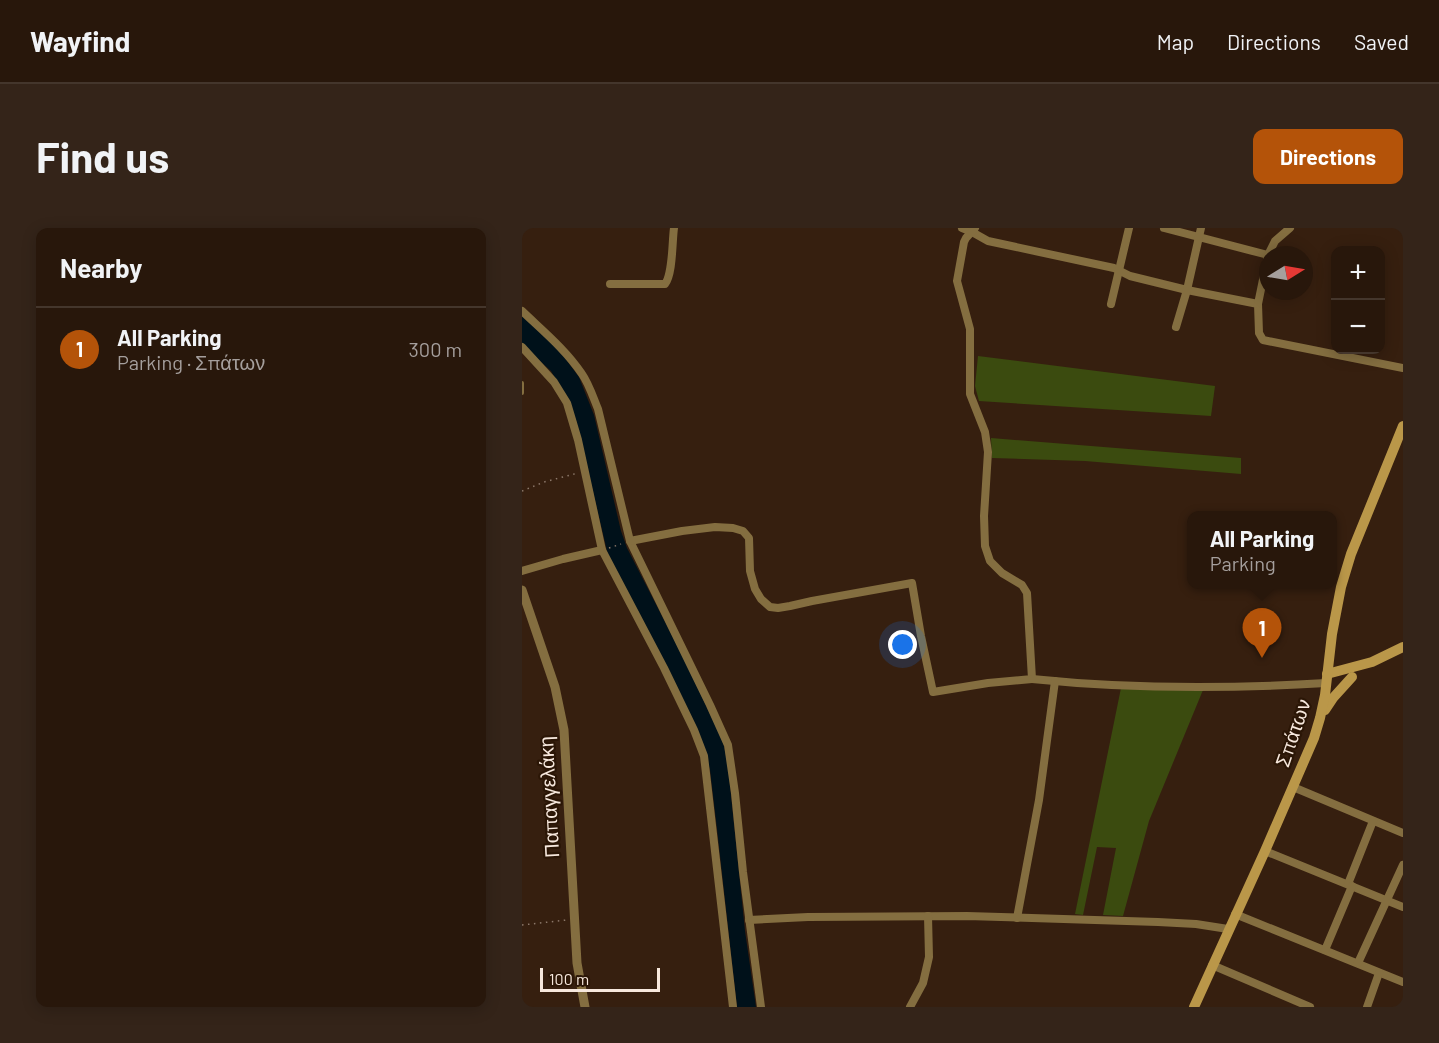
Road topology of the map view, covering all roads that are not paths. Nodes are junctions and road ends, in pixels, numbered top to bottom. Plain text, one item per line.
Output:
1 (674, 228) edge
2 (962, 228) edge
3 (1129, 228) edge
4 (1164, 228) edge
5 (1201, 228) edge
6 (1290, 228) edge
7 (974, 230) edge
8 (1199, 237) junction
9 (1272, 246) edge
10 (1259, 253) edge
11 (1118, 271) junction
12 (610, 284) dead end
13 (1187, 290) junction
14 (1259, 299) edge
15 (1111, 304) dead end
16 (1258, 304) junction
17 (522, 311) edge
18 (1176, 327) dead end
19 (522, 347) edge
20 (1403, 368) edge
21 (522, 383) edge
22 (522, 393) edge
23 (1403, 426) edge
24 (630, 541) junction
25 (602, 550) junction
26 (522, 571) edge
27 (522, 590) edge
28 (1403, 647) edge
29 (1372, 662) junction
30 (1352, 677) junction
31 (1327, 678) junction
32 (1032, 679) junction
33 (1055, 681) junction
34 (1320, 718) junction
35 (1293, 788) junction
36 (1373, 821) junction
37 (1403, 833) edge
38 (1265, 851) junction
39 (1403, 865) edge
40 (1349, 885) junction
41 (1387, 900) junction
42 (1403, 907) edge
43 (1235, 914) junction
44 (928, 916) junction
45 (1017, 918) junction
46 (749, 920) junction
47 (1228, 929) junction
48 (1325, 950) junction
49 (1358, 963) junction
50 (1212, 965) junction
51 (1379, 973) junction
52 (1403, 982) edge
53 (585, 1007) edge
54 (733, 1007) edge
55 (761, 1007) edge
56 (910, 1007) edge
57 (1194, 1007) edge
58 (1310, 1007) edge
59 (1367, 1007) edge

1 - 12 street
2 - 7 street
3 - 11 street
4 - 8 street
5 - 8 street
6 - 9 street
7 - 11 street
7 - 32 street
8 - 10 street
8 - 13 street
11 - 13 street
11 - 15 street
13 - 16 street
13 - 18 street
14 - 16 street
16 - 20 street
17 - 24 street
19 - 25 street
21 - 22 lane
23 - 31 main road, Σπάτων
24 - 32 street
24 - 46 street
25 - 26 street
25 - 54 street
27 - 53 street, Παπαγγελάκη
28 - 29 main road
29 - 30 main road
29 - 31 main road
30 - 31 main road
30 - 34 main road
31 - 33 street
31 - 34 main road, Σπάτων
32 - 33 street
33 - 45 street
34 - 35 main road, Σπάτων
35 - 36 street
35 - 38 main road, Σπάτων
36 - 37 street
36 - 40 street
38 - 40 street
38 - 43 main road, Σπάτων
39 - 41 street
40 - 41 street
40 - 48 street
41 - 42 street
41 - 49 street
43 - 47 main road, Σπάτων
43 - 48 street
44 - 45 street
44 - 46 street
44 - 56 street
45 - 47 street
46 - 55 street
47 - 50 main road, Σπάτων
48 - 49 street
49 - 51 street
50 - 57 main road, Σπάτων
50 - 58 street
51 - 52 street
51 - 59 street

